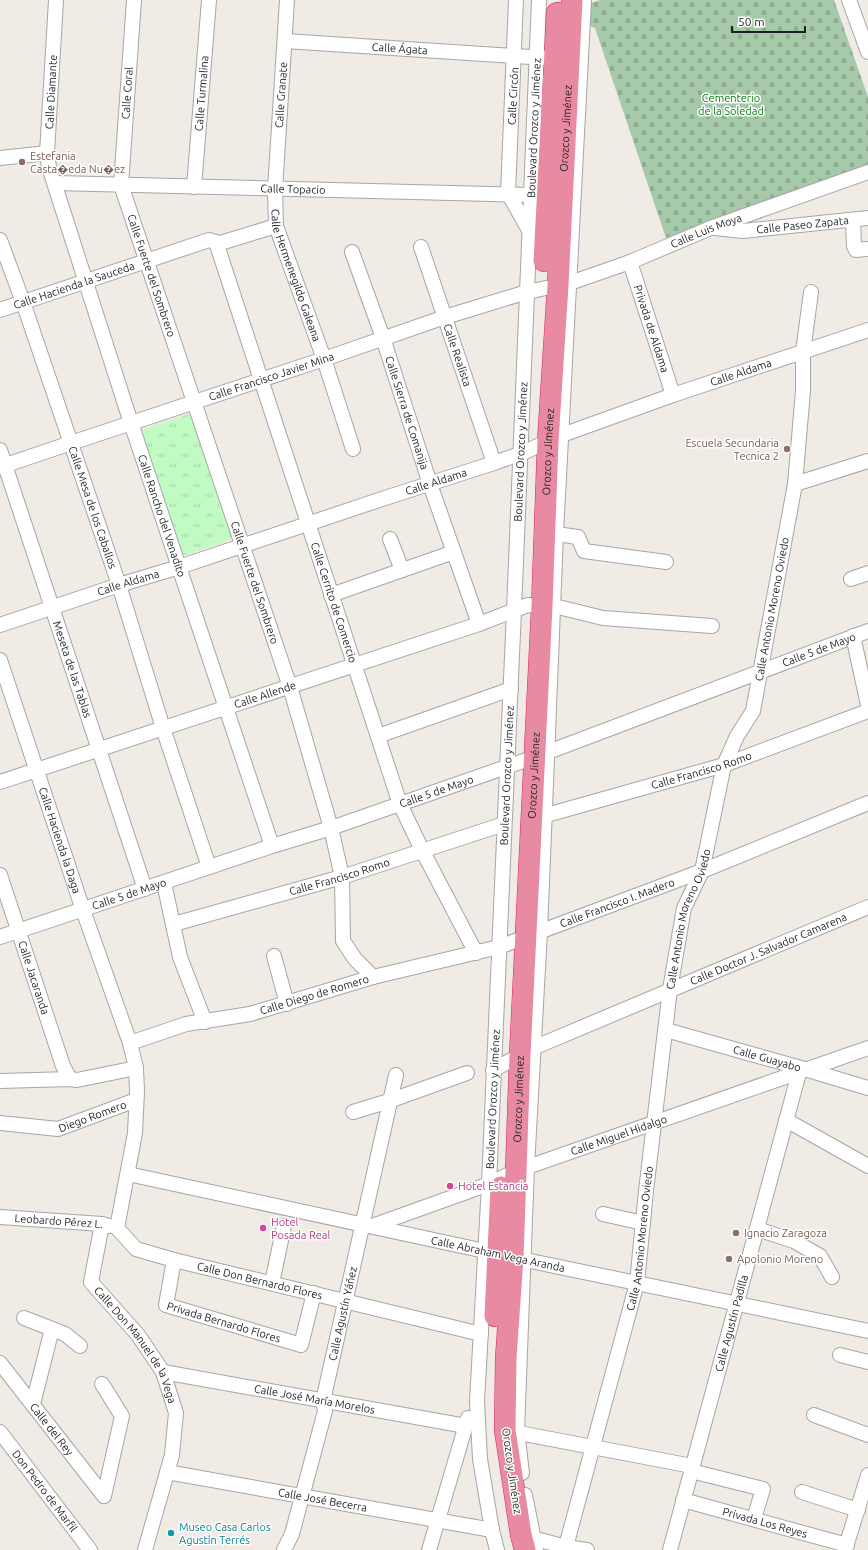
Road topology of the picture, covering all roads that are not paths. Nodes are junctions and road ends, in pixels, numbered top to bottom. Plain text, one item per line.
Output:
1 (56, 0) edge
2 (134, 0) edge
3 (209, 0) edge
4 (287, 0) edge
5 (516, 0) edge
6 (539, 0) edge
7 (557, 0) edge
8 (572, 0) edge
9 (584, 0) edge
10 (849, 0) edge
11 (285, 41) junction
12 (868, 52) edge
13 (515, 56) junction
14 (546, 58) junction
15 (47, 153) junction
16 (0, 158) edge
17 (868, 172) edge
18 (55, 183) junction
19 (121, 185) junction
20 (194, 187) junction
21 (275, 190) junction
22 (508, 193) junction
23 (532, 194) junction
24 (868, 218) edge
25 (853, 220) junction
26 (276, 226) junction
27 (713, 227) junction
28 (531, 233) junction
29 (0, 240) edge
30 (216, 243) junction
31 (421, 247) dead end
32 (866, 249) dead end
33 (352, 252) dead end
34 (146, 262) junction
35 (630, 262) junction
36 (86, 282) junction
37 (549, 287) junction
38 (811, 292) dead end
39 (23, 302) junction
40 (0, 310) edge
41 (445, 317) junction
42 (868, 330) edge
43 (383, 338) junction
44 (803, 352) junction
45 (324, 359) junction
46 (261, 380) junction
47 (673, 395) junction
48 (194, 402) junction
49 (131, 424) junction
50 (70, 443) junction
51 (541, 444) junction
52 (353, 449) dead end
53 (0, 450) edge
54 (868, 461) edge
55 (494, 463) junction
56 (2, 466) edge
57 (430, 484) junction
58 (795, 484) junction
59 (308, 524) junction
60 (556, 534) junction
61 (390, 539) dead end
62 (243, 546) junction
63 (454, 552) junction
64 (666, 562) dead end
65 (179, 567) junction
66 (402, 570) junction
67 (868, 573) edge
68 (851, 579) dead end
69 (119, 585) junction
70 (331, 595) junction
71 (535, 607) junction
72 (51, 608) junction
73 (479, 624) junction
74 (0, 625) edge
75 (712, 626) dead end
76 (868, 631) edge
77 (853, 636) junction
78 (0, 660) edge
79 (354, 666) junction
80 (759, 672) junction
81 (290, 687) junction
82 (510, 689) junction
83 (868, 704) edge
84 (226, 708) junction
85 (868, 711) edge
86 (163, 728) junction
87 (378, 736) junction
88 (99, 749) junction
89 (528, 759) junction
90 (724, 765) junction
91 (36, 770) junction
92 (0, 782) edge
93 (868, 803) edge
94 (400, 804) junction
95 (538, 817) junction
96 (504, 824) junction
97 (331, 828) junction
98 (272, 846) junction
99 (422, 850) junction
100 (209, 867) junction
101 (702, 871) junction
102 (0, 876) edge
103 (342, 877) junction
104 (164, 883) junction
105 (145, 889) junction
106 (868, 907) edge
107 (83, 910) junction
108 (174, 924) junction
109 (19, 931) junction
110 (0, 938) edge
111 (520, 939) junction
112 (476, 953) junction
113 (274, 956) dead end
114 (373, 977) junction
115 (670, 989) junction
116 (287, 1004) junction
117 (205, 1022) junction
118 (666, 1030) junction
119 (130, 1043) junction
120 (868, 1048) edge
121 (514, 1059) junction
122 (136, 1068) junction
123 (804, 1071) junction
124 (467, 1073) dead end
125 (396, 1074) dead end
126 (70, 1078) junction
127 (0, 1081) edge
128 (868, 1088) edge
129 (136, 1100) junction
130 (389, 1101) junction
131 (353, 1112) dead end
132 (786, 1120) junction
133 (0, 1123) edge
134 (655, 1124) junction
135 (868, 1166) edge
136 (128, 1174) junction
137 (509, 1175) junction
138 (603, 1214) dead end
139 (0, 1217) edge
140 (102, 1224) junction
141 (643, 1224) junction
142 (284, 1226) dead end
143 (367, 1226) junction
144 (117, 1228) junction
145 (757, 1229) junction
146 (505, 1255) junction
147 (174, 1260) junction
148 (832, 1277) dead end
149 (272, 1283) junction
150 (637, 1283) junction
151 (314, 1293) junction
152 (346, 1301) junction
153 (736, 1304) junction
154 (24, 1318) dead end
155 (52, 1329) junction
156 (868, 1331) edge
157 (480, 1334) junction
158 (80, 1346) dead end
159 (840, 1355) dead end
160 (868, 1362) edge
161 (2, 1370) edge
162 (163, 1372) junction
163 (102, 1384) dead end
164 (478, 1384) junction
165 (323, 1401) junction
166 (32, 1404) junction
167 (814, 1415) dead end
168 (466, 1426) junction
169 (511, 1431) junction
170 (0, 1432) edge
171 (868, 1435) edge
172 (594, 1447) junction
173 (692, 1469) junction
174 (167, 1472) junction
175 (868, 1475) edge
176 (866, 1490) edge
177 (802, 1492) dead end
178 (302, 1496) junction
179 (683, 1500) junction
180 (858, 1510) junction
181 (756, 1512) dead end
182 (438, 1522) junction
183 (485, 1529) junction
184 (526, 1545) edge
185 (846, 1547) edge
186 (566, 1548) edge
187 (143, 1549) edge
188 (90, 1550) edge
189 (284, 1550) edge
190 (429, 1550) edge
191 (497, 1550) edge
192 (587, 1550) edge
193 (670, 1550) edge

1 - 15 street, Calle Diamante
2 - 19 street, Calle Coral
3 - 20 street, Calle Turmalina
4 - 11 street, Calle Granate
5 - 13 street, Calle Circón
6 - 14 street, Boulevard Orozco y Jiménez
7 - 14 highway, Orozco y Jiménez
8 - 37 highway, Orozco y Jiménez
9 - 37 street, Orozco y Jiménez
10 - 12 street
11 - 13 street, Calle Ágata
11 - 21 street, Calle Granate
13 - 14 street, Calle Ágata
13 - 22 street, Calle Circón
14 - 23 street, Boulevard Orozco y Jiménez
14 - 37 highway, Orozco y Jiménez
15 - 16 street
15 - 18 street, Calle Diamante
17 - 27 street, Calle Luis Moya
18 - 19 street, Calle Topacio
18 - 36 street, Calle Rancho del Venadito
19 - 20 street, Calle Topacio
19 - 34 street, Calle Fuerte del Sombrero
20 - 21 street, Calle Topacio
21 - 22 street, Calle Topacio
21 - 26 street, Calle Hermenegildo Galeana
22 - 23 street, Calle Topacio
22 - 28 street
23 - 28 street, Boulevard Orozco y Jiménez
24 - 25 street, Calle Paseo Zapata
25 - 27 street, Calle Paseo Zapata
25 - 32 street
26 - 30 street, Calle Hacienda la Sauceda
26 - 45 street, Calle Hermenegildo Galeana
27 - 35 street, Calle Luis Moya
28 - 37 street, Boulevard Orozco y Jiménez
29 - 39 street, Calle Mesa de los Caballos
30 - 34 street, Calle Hacienda la Sauceda
30 - 46 street, Calle Cerrito de Comercio
31 - 41 street, Calle Realista
33 - 43 street, Calle Sierra de Comanija
34 - 36 street, Calle Hacienda la Sauceda
34 - 48 street, Calle Fuerte del Sombrero
35 - 37 street, Calle Luis Moya
35 - 47 street, Privada de Aldama
36 - 39 street, Calle Hacienda la Sauceda
36 - 49 street, Calle Rancho del Venadito
37 - 41 street, Calle Francisco Javier Mina
37 - 51 highway, Orozco y Jiménez
37 - 51 street, Boulevard Orozco y Jiménez
38 - 44 street, Calle Antonio Moreno Oviedo
39 - 40 street, Calle Hacienda la Sauceda
39 - 50 street, Calle Mesa de los Caballos
41 - 43 street, Calle Francisco Javier Mina
41 - 55 street, Calle Realista
42 - 44 street, Calle Aldama
43 - 45 street, Calle Francisco Javier Mina
43 - 57 street, Calle Sierra de Comanija
44 - 47 street, Calle Aldama
44 - 58 street, Calle Antonio Moreno Oviedo
45 - 46 street, Calle Francisco Javier Mina
45 - 52 street, Calle Hermenegildo Galeana
46 - 48 street, Calle Francisco Javier Mina
46 - 59 street, Calle Cerrito de Comercio
47 - 51 street, Calle Aldama
48 - 49 street, Calle Francisco Javier Mina
48 - 62 street, Calle Fuerte del Sombrero
49 - 50 street, Calle Francisco Javier Mina
49 - 65 street, Calle Rancho del Venadito
50 - 56 street, Calle Francisco Javier Mina
50 - 69 street, Calle Mesa de los Caballos
51 - 55 street, Calle Aldama
51 - 60 street, Orozco y Jiménez
51 - 71 highway, Orozco y Jiménez
51 - 71 street, Boulevard Orozco y Jiménez
53 - 56 street, Meseta de las Tablas
54 - 58 street
55 - 57 street, Calle Aldama
56 - 72 street, Meseta de las Tablas
57 - 59 street, Calle Aldama
57 - 63 street, Calle Sierra de Comanija
58 - 80 street, Calle Antonio Moreno Oviedo
59 - 62 street, Calle Aldama
59 - 70 street, Calle Cerrito de Comercio
60 - 64 street
60 - 71 street, Orozco y Jiménez
61 - 66 street
62 - 65 street, Calle Aldama
62 - 81 street, Calle Fuerte del Sombrero
63 - 66 street
63 - 73 street, Calle Sierra de Comanija
65 - 69 street, Calle Aldama
65 - 84 street, Calle Rancho del Venadito
66 - 70 street
67 - 68 street
69 - 72 street, Calle Aldama
69 - 86 street, Calle Mesa de los Caballos
70 - 79 street, Calle Cerrito de Comercio
71 - 73 street, Calle Allende
71 - 75 street
71 - 82 street, Boulevard Orozco y Jiménez
71 - 89 highway, Orozco y Jiménez
72 - 74 street, Calle Aldama
72 - 88 street, Meseta de las Tablas
73 - 79 street, Calle Allende
76 - 77 street, Calle 5 de Mayo
77 - 80 street, Calle 5 de Mayo
77 - 83 street
78 - 91 street, Calle Hacienda la Daga
79 - 81 street, Calle Allende
79 - 87 street, Calle Cerrito de Comercio
80 - 89 street, Calle 5 de Mayo
80 - 90 street, Calle Antonio Moreno Oviedo
81 - 84 street, Calle Allende
81 - 97 street, Calle Fuerte del Sombrero
82 - 87 street
82 - 89 street, Boulevard Orozco y Jiménez
84 - 86 street, Calle Allende
84 - 98 street, Calle Rancho del Venadito
85 - 90 street, Calle Francisco Romo
86 - 88 street, Calle Allende
86 - 100 street, Calle Mesa de los Caballos
87 - 94 street, Calle Cerrito de Comercio
88 - 91 street, Calle Allende
88 - 105 street, Meseta de las Tablas
89 - 94 street, Calle 5 de Mayo
89 - 95 highway, Orozco y Jiménez
89 - 96 street, Boulevard Orozco y Jiménez
89 - 111 highway, Orozco y Jiménez
90 - 95 street, Calle Francisco Romo
90 - 101 street, Calle Antonio Moreno Oviedo
91 - 92 street, Calle Allende
91 - 107 street, Calle Hacienda la Daga
93 - 101 street, Calle Francisco I. Madero
94 - 97 street, Calle 5 de Mayo
94 - 99 street, Calle Cerrito de Comercio
95 - 111 highway, Orozco y Jiménez
96 - 99 street, Calle Francisco Romo
96 - 111 street, Boulevard Orozco y Jiménez
97 - 98 street, Calle 5 de Mayo
97 - 103 street, Calle Fuerte del Sombrero
98 - 100 street, Calle 5 de Mayo
99 - 103 street, Calle Francisco Romo
99 - 112 street, Calle Cerrito de Comercio
100 - 104 street, Calle 5 de Mayo
101 - 111 street, Calle Francisco I. Madero
101 - 115 street, Calle Antonio Moreno Oviedo
102 - 109 street, Calle Jacaranda
103 - 108 street, Calle Francisco Romo
103 - 114 street, Calle Fuerte del Sombrero
104 - 105 street, Calle 5 de Mayo
104 - 108 street
105 - 107 street, Calle 5 de Mayo
106 - 115 street, Calle Doctor J. Salvador Camarena
107 - 109 street, Calle 5 de Mayo
107 - 119 street, Calle Hacienda la Daga
108 - 117 street
109 - 110 street, Calle 5 de Mayo
109 - 126 street, Calle Jacaranda
111 - 112 street, Calle Diego de Romero
111 - 121 highway, Orozco y Jiménez
111 - 121 street, Boulevard Orozco y Jiménez
112 - 114 street, Calle Diego de Romero
113 - 116 street
114 - 116 street, Calle Diego de Romero
115 - 118 street, Calle Antonio Moreno Oviedo
115 - 121 street, Calle Doctor J. Salvador Camarena
116 - 117 street, Calle Diego de Romero
117 - 119 street, Calle Diego de Romero
118 - 123 street, Calle Guayabo
118 - 134 street, Calle Antonio Moreno Oviedo
119 - 122 street, Calle Hacienda la Daga
120 - 123 street, Calle Miguel Hidalgo
121 - 137 highway, Orozco y Jiménez
121 - 137 street, Boulevard Orozco y Jiménez
122 - 126 street
122 - 129 street, Calle Hacienda la Daga
123 - 128 street, Calle Guayabo
123 - 132 street, Calle Agustín Padilla
123 - 134 street, Calle Miguel Hidalgo
124 - 130 street
125 - 130 street, Calle Agustín Yáñez
126 - 127 street
129 - 133 street, Diego Romero
129 - 136 street, Calle Hacienda la Daga
130 - 131 street
130 - 143 street, Calle Agustín Yáñez
132 - 135 street
132 - 145 street, Calle Agustín Padilla
134 - 137 street, Calle Miguel Hidalgo
134 - 141 street, Calle Antonio Moreno Oviedo
136 - 143 street, Calle Abraham Vega Aranda
136 - 144 street, Calle Hacienda la Daga
137 - 143 street, Calle Miguel Hidalgo
137 - 146 highway, Orozco y Jiménez
137 - 146 street, Boulevard Orozco y Jiménez
138 - 141 street
139 - 140 street, Leobardo Pérez L.
140 - 144 street, Leobardo Pérez L.
140 - 162 street, Calle Don Manuel de la Vega
141 - 150 street, Calle Antonio Moreno Oviedo
142 - 149 street
143 - 146 street, Calle Abraham Vega Aranda
143 - 152 street, Calle Agustín Yáñez
144 - 147 street, Calle Don Bernardo Flores
145 - 148 street
145 - 153 street, Calle Agustín Padilla
146 - 150 street, Calle Abraham Vega Aranda
146 - 157 street, Boulevard Orozco y Jiménez
146 - 169 highway, Orozco y Jiménez
146 - 184 highway, Orozco y Jiménez
147 - 149 street, Calle Don Bernardo Flores
147 - 151 street, Privada Bernardo Flores
149 - 151 street, Calle Don Bernardo Flores
150 - 153 street, Calle Abraham Vega Aranda
150 - 172 street, Calle Antonio Moreno Oviedo
151 - 152 street, Calle Don Bernardo Flores
152 - 157 street, Calle Don Bernardo Flores
152 - 165 street, Calle Agustín Yáñez
153 - 156 street, Calle Abraham Vega Aranda
153 - 173 street, Calle Agustín Padilla
154 - 155 street
155 - 158 street
155 - 166 street
157 - 164 street, Boulevard Orozco y Jiménez
159 - 160 street
161 - 166 street, Calle del Rey
162 - 165 street, Calle José María Morelos
162 - 174 street, Calle Don Manuel de la Vega
163 - 166 street, Calle del Rey
164 - 168 street
164 - 183 street, Boulevard Orozco y Jiménez
165 - 168 street, Calle José María Morelos
165 - 178 street, Calle Agustín Yáñez
167 - 171 street
168 - 182 street
169 - 172 street
169 - 184 highway, Orozco y Jiménez
170 - 188 street, Don Pedro de Marfil
172 - 173 street
172 - 186 street, Calle Antonio Moreno Oviedo
173 - 179 street, Calle Agustín Padilla
173 - 181 street
174 - 178 street, Calle José Becerra
174 - 187 street, Calle Don Manuel de la Vega
175 - 176 street
176 - 180 street
177 - 180 street
178 - 182 street, Calle José Becerra
178 - 189 street, Calle Agustín Yáñez
179 - 185 street, Privada Los Reyes
179 - 193 street, Calle Agustín Padilla
180 - 185 street
182 - 183 street, Calle José Becerra
182 - 190 street
183 - 191 street, Boulevard Orozco y Jiménez
184 - 186 street
186 - 192 street

